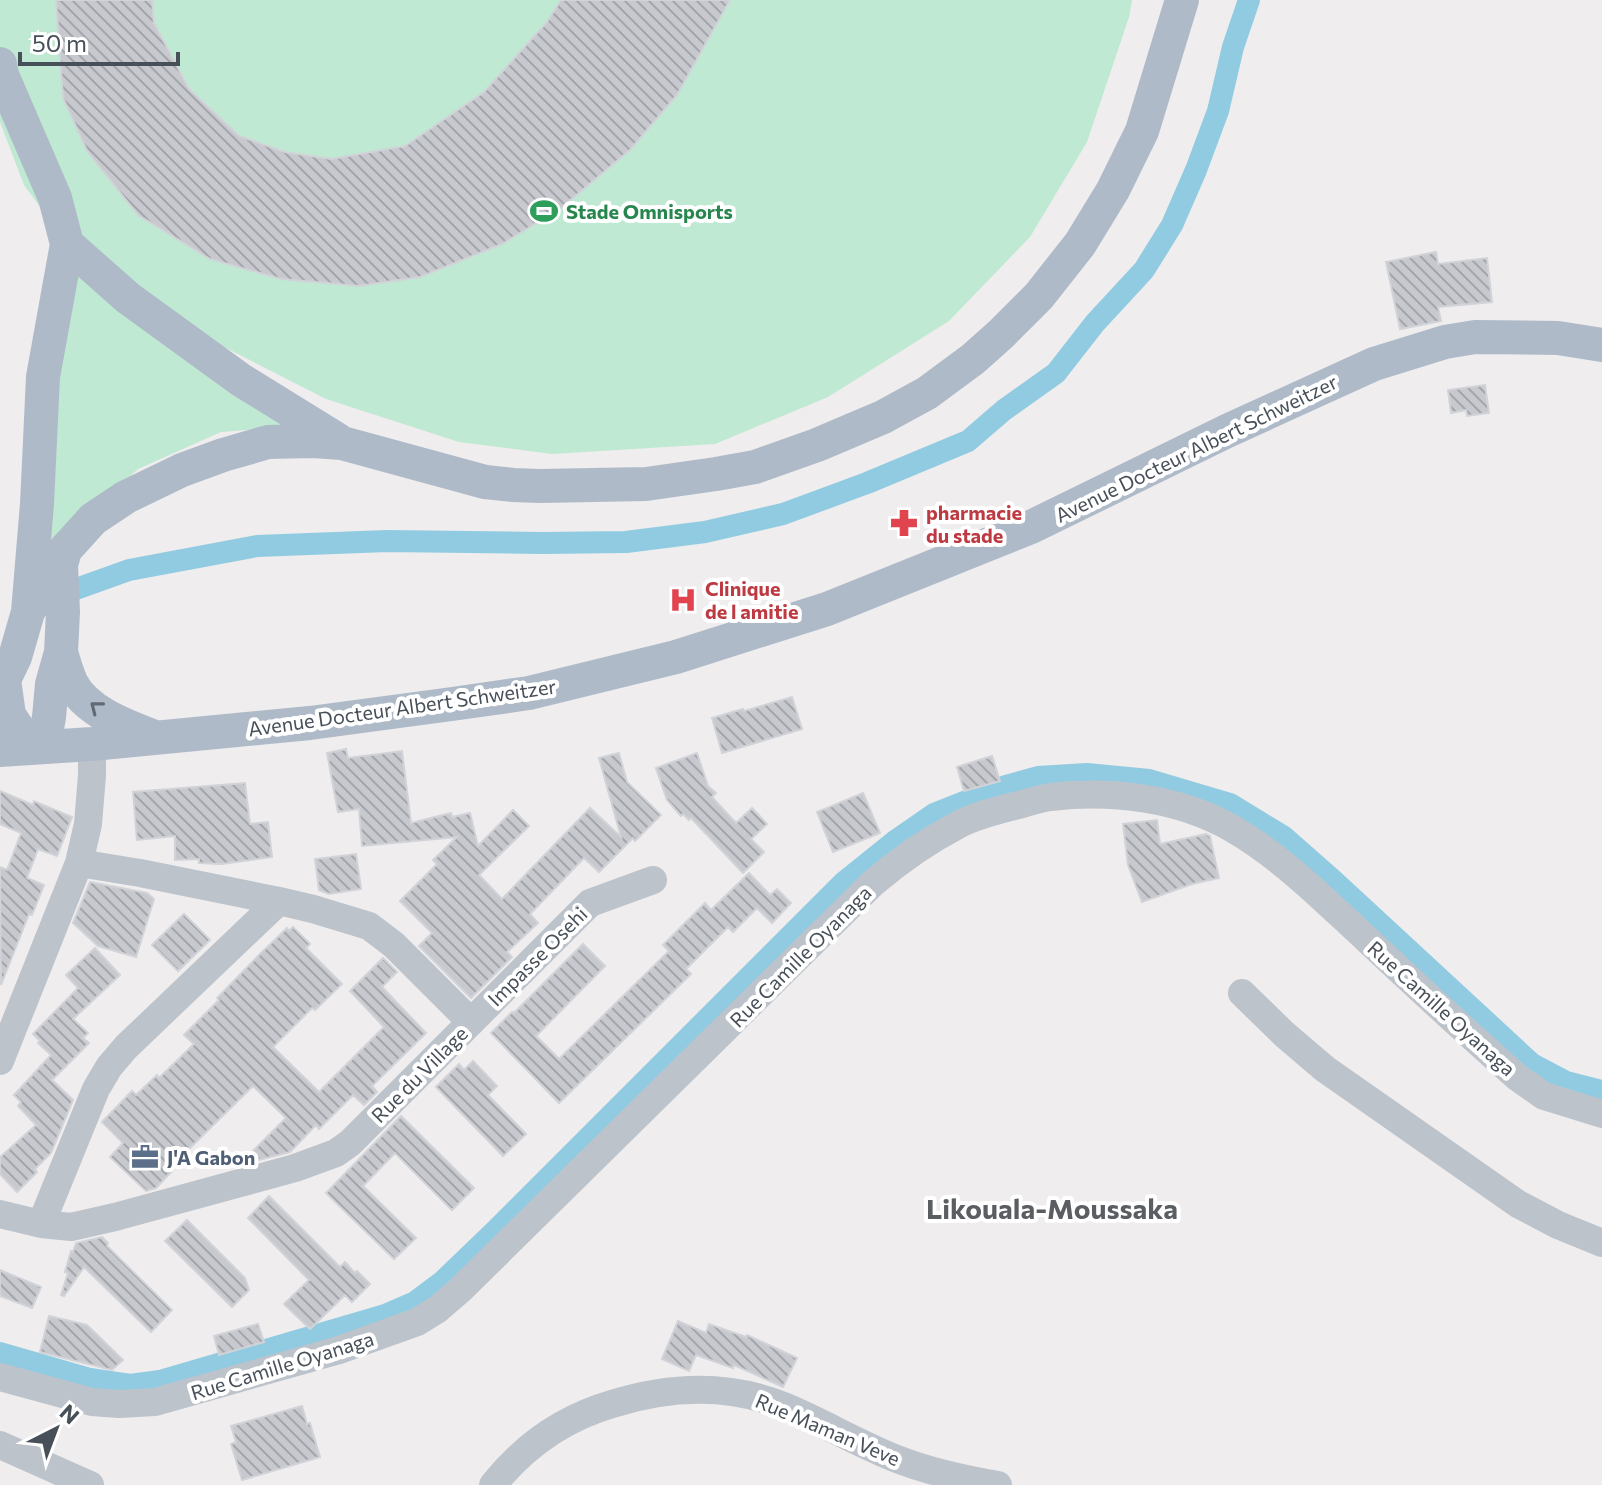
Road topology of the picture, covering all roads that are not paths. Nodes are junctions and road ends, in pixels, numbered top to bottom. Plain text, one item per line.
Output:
1 (1182, 0) edge
2 (0, 64) edge
3 (67, 244) junction
4 (1602, 345) edge
5 (342, 443) junction
6 (61, 565) junction
7 (28, 612) junction
8 (61, 652) junction
9 (2, 684) edge
10 (155, 738) junction
11 (92, 744) junction
12 (25, 748) edge
13 (79, 863) junction
14 (653, 880) dead end
15 (279, 901) junction
16 (1242, 993) dead end
17 (471, 1022) junction
18 (0, 1061) edge
19 (1602, 1114) edge
20 (0, 1214) edge
21 (41, 1224) junction
22 (1602, 1243) edge
23 (0, 1377) edge
24 (0, 1445) edge
25 (90, 1485) edge
26 (493, 1485) edge
27 (998, 1485) edge

1 - 5 main road
2 - 3 main road
3 - 5 main road
3 - 7 main road
4 - 10 main road, Avenue Docteur Albert Schweitzer
5 - 6 main road
6 - 7 main road
6 - 8 main road
7 - 9 main road
10 -> 8 main road
8 - 12 main road
9 - 12 main road
10 - 11 main road, Avenue Docteur Albert Schweitzer
11 - 12 main road, Avenue Docteur Albert Schweitzer
11 - 13 street
13 - 15 street, Rue du Village
13 - 18 street
14 - 17 street, Impasse Osehi
15 - 17 street, Rue du Village
15 - 21 street
16 - 22 street
17 - 21 street, Rue du Village
19 - 23 street, Rue Camille Oyanaga
20 - 21 street, Rue du Village
24 - 25 street
26 - 27 street, Rue Maman Veve

